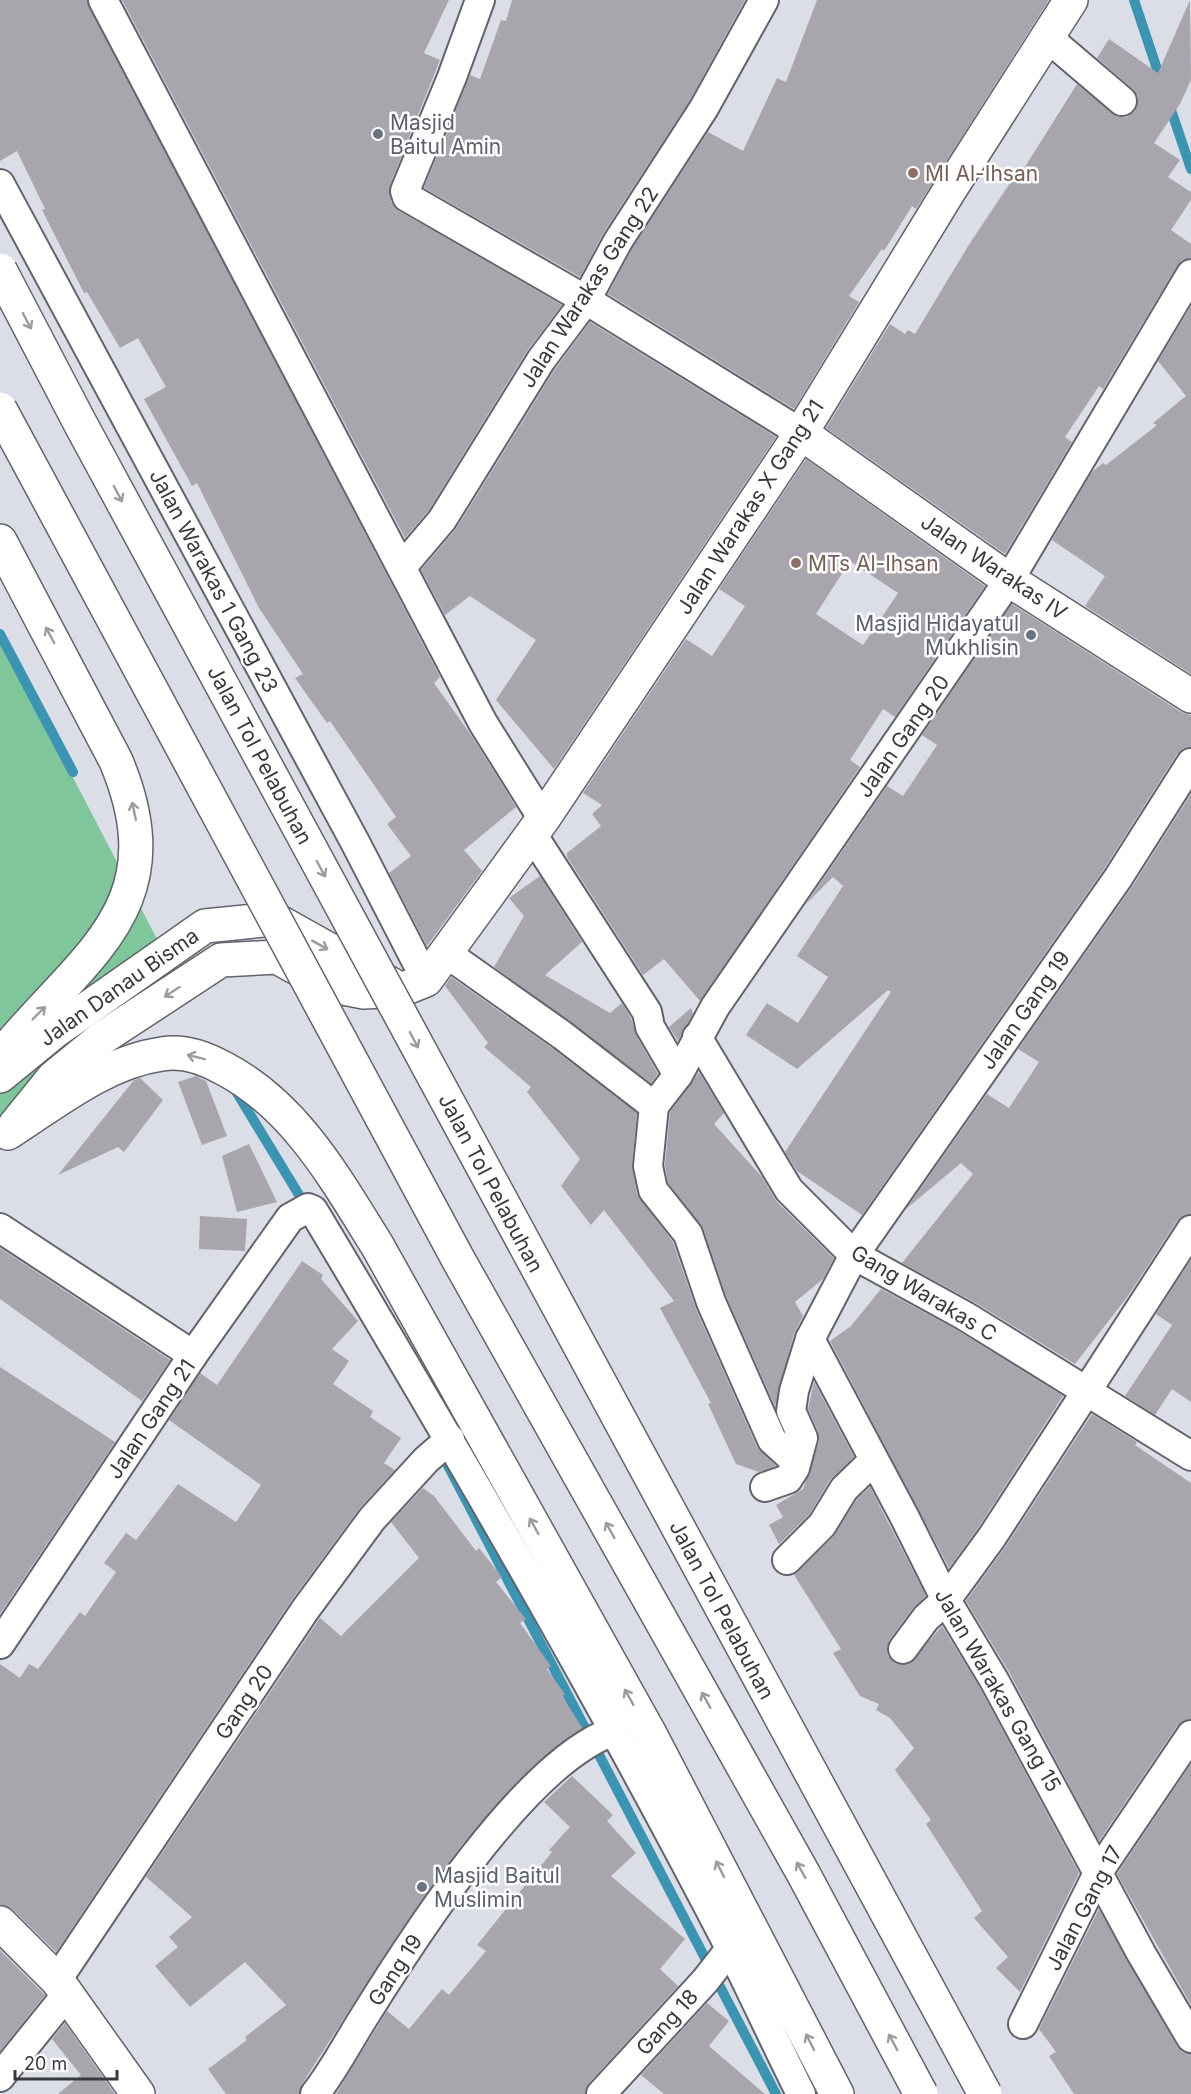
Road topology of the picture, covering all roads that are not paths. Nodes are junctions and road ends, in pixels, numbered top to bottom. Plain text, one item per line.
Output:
1 (103, 0) edge
2 (480, 0) edge
3 (764, 0) edge
4 (1071, 0) edge
5 (1048, 38) junction
6 (1122, 101) dead end
7 (0, 184) edge
8 (0, 270) edge
9 (1191, 274) edge
10 (586, 300) junction
11 (0, 409) edge
12 (801, 433) junction
13 (0, 541) edge
14 (402, 567) junction
15 (1009, 580) junction
16 (1191, 696) edge
17 (1191, 763) edge
18 (538, 826) junction
19 (446, 953) junction
20 (413, 985) junction
21 (697, 1037) junction
22 (0, 1057) edge
23 (678, 1075) junction
24 (0, 1076) edge
25 (654, 1106) junction
26 (4, 1138) edge
27 (0, 1228) edge
28 (1191, 1230) edge
29 (854, 1255) junction
30 (810, 1339) junction
31 (193, 1354) junction
32 (1085, 1392) junction
33 (440, 1448) junction
34 (1191, 1456) edge
35 (795, 1461) junction
36 (873, 1461) junction
37 (765, 1487) dead end
38 (787, 1560) dead end
39 (946, 1600) junction
40 (0, 1644) edge
41 (903, 1649) dead end
42 (609, 1734) junction
43 (1191, 1735) edge
44 (1099, 1871) junction
45 (0, 1923) edge
46 (728, 1952) junction
47 (62, 1987) junction
48 (1023, 2024) dead end
49 (1191, 2038) edge
50 (0, 2077) edge
51 (138, 2094) edge
52 (315, 2094) edge
53 (602, 2094) edge
54 (801, 2094) edge
55 (837, 2094) edge
56 (921, 2094) edge
57 (985, 2094) edge

1 - 14 street
2 - 10 street
3 - 10 street, Jalan Warakas Gang 22
4 - 5 main road, Jalan Warakas X Gang 21
5 - 6 street
5 - 12 main road, Jalan Warakas X Gang 21
7 - 20 street, Jalan Warakas 1 Gang 23
8 -> 57 main road, Jalan Tol Pelabuhan, bridge
9 - 15 street, Jalan Gang 20
10 - 12 street
10 - 14 street, Jalan Warakas Gang 22
56 -> 11 main road, bridge
12 - 15 main road, Jalan Warakas IV
12 - 18 main road, Jalan Warakas X Gang 21
22 -> 13 main road
14 - 18 street
15 - 16 main road, Jalan Warakas IV
15 - 21 street, Jalan Gang 20
17 - 29 street, Jalan Gang 19
18 - 19 main road, Jalan Warakas X Gang 21
18 - 23 street
19 - 20 main road, Jalan Warakas X Gang 21
19 - 25 street
24 -> 20 main road, Jalan Danau Bisma
20 -> 26 main road, Jalan Danau Bisma
21 - 23 street, Jalan Gang 20
21 - 29 street, Gang Warakas C
23 - 25 street, Jalan Gang 20
25 - 35 street
55 -> 26 main road
27 - 31 street
28 - 32 street
29 - 30 street, Jalan Gang 19
29 - 32 street, Gang Warakas C
30 - 35 street, Jalan Gang 19
30 - 36 street, Jalan Warakas Gang 15
31 - 33 street, Jalan Gang 21
31 - 40 street, Jalan Gang 21
32 - 34 street, Gang Warakas C
32 - 39 street
33 - 42 street
33 - 47 street, Gang 20
35 - 37 street
36 - 38 street
36 - 39 street, Jalan Warakas Gang 15
39 - 41 street
39 - 44 street, Jalan Warakas Gang 15
42 - 46 street
42 - 52 street, Gang 19
43 - 44 street, Jalan Gang 17
44 - 48 street, Jalan Gang 17
44 - 49 street, Jalan Warakas Gang 15
45 - 47 main road
46 - 53 street, Gang 18
46 - 54 street
47 - 50 street, Gang 20
47 - 51 main road

